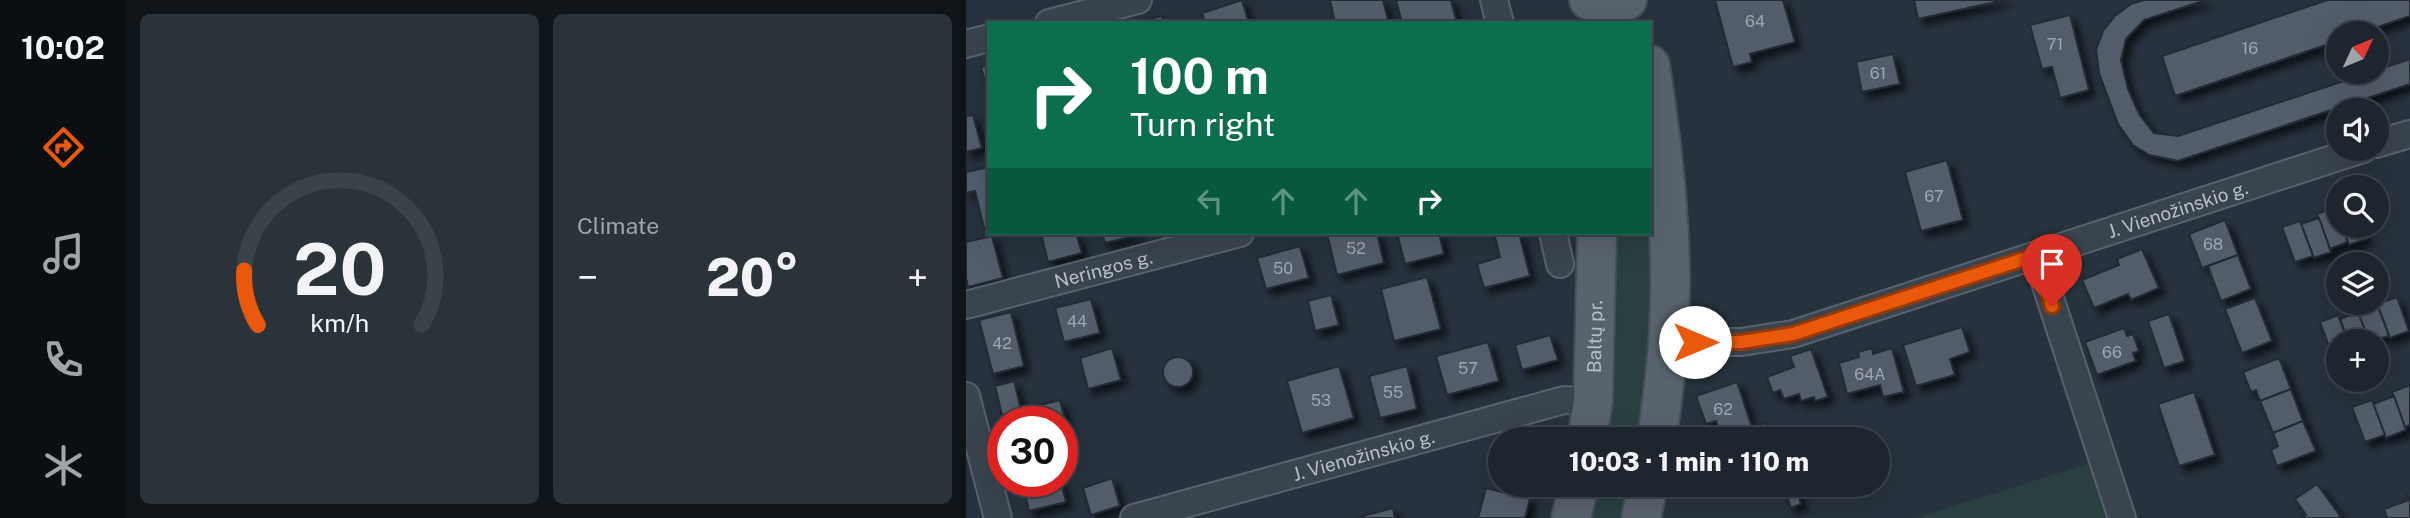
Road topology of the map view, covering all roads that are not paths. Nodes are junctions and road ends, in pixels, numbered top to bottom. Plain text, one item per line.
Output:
1 (1138, 0) edge
2 (1494, 0) edge
3 (1568, 0) edge
4 (1589, 0) edge
5 (1627, 0) edge
6 (1641, 0) edge
7 (1057, 21) edge
8 (1499, 21) edge
9 (1573, 21) edge
10 (1644, 21) edge
11 (987, 39) edge
12 (966, 44) edge
13 (1652, 79) edge
14 (2410, 134) edge
15 (2389, 141) edge
16 (2326, 161) edge
17 (1232, 235) edge
18 (1553, 235) edge
19 (1597, 235) edge
20 (2036, 255) junction
21 (1560, 264) dead end
22 (966, 304) edge
23 (1668, 342) junction
24 (966, 396) edge
25 (1593, 402) junction
26 (1589, 427) edge
27 (1658, 427) edge
28 (1575, 497) edge
29 (1645, 497) edge
30 (998, 518) edge
31 (1134, 518) edge
32 (1571, 518) edge
33 (1641, 518) edge
34 (2122, 518) edge

1 - 7 street
2 - 8 street
3 - 9 main road
4 - 5 main road
6 - 10 main road
11 - 12 street
13 - 23 main road
14 - 15 street
16 - 20 street, J. Vienožinskio g.
17 - 22 street, Neringos g.
18 - 21 street
19 - 25 main road, Baltų pr.
20 - 23 street, J. Vienožinskio g.
20 - 34 street
23 - 27 main road
24 - 30 street
25 - 26 main road, Baltų pr.
25 - 31 street, J. Vienožinskio g.
28 - 32 main road
29 - 33 main road

